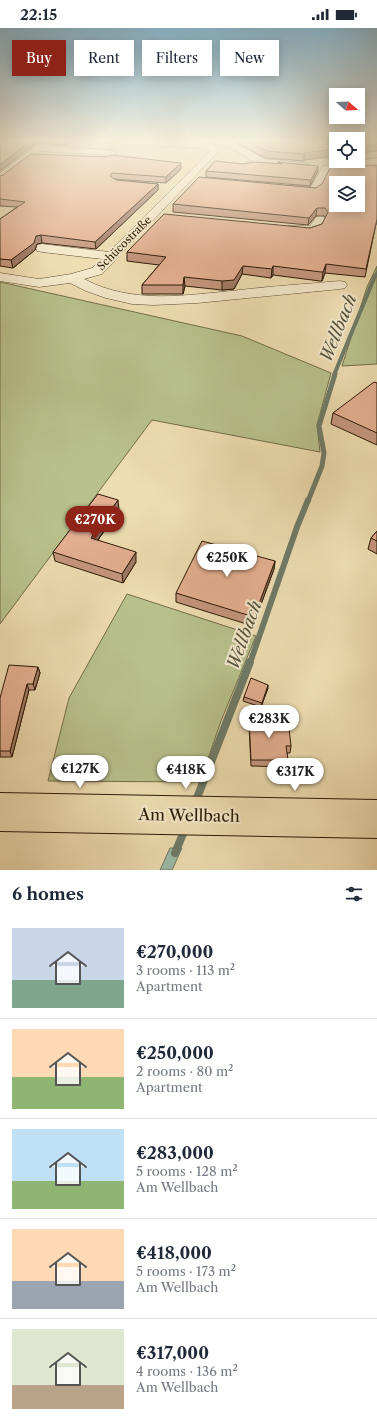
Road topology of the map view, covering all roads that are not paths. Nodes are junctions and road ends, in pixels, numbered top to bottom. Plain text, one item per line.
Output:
1 (188, 179) edge
2 (321, 179) edge
3 (202, 181) edge
4 (183, 184) junction
5 (163, 187) edge
6 (277, 187) edge
7 (152, 215) junction
8 (167, 216) edge
9 (320, 219) edge
10 (277, 227) edge
11 (42, 248) dead end
12 (112, 256) junction
13 (0, 277) edge
14 (72, 278) junction
15 (340, 285) dead end
16 (0, 812) edge
17 (377, 819) edge

1 - 4 street, Schücostraße
2 - 6 street
3 - 4 street
4 - 5 street
4 - 7 street, Schücostraße
7 - 8 street
7 - 12 street, Schücostraße
9 - 10 street
11 - 12 street
12 - 14 street, Schücostraße
13 - 14 street, Schücostraße
14 - 15 street
16 - 17 main road, Am Wellbach

